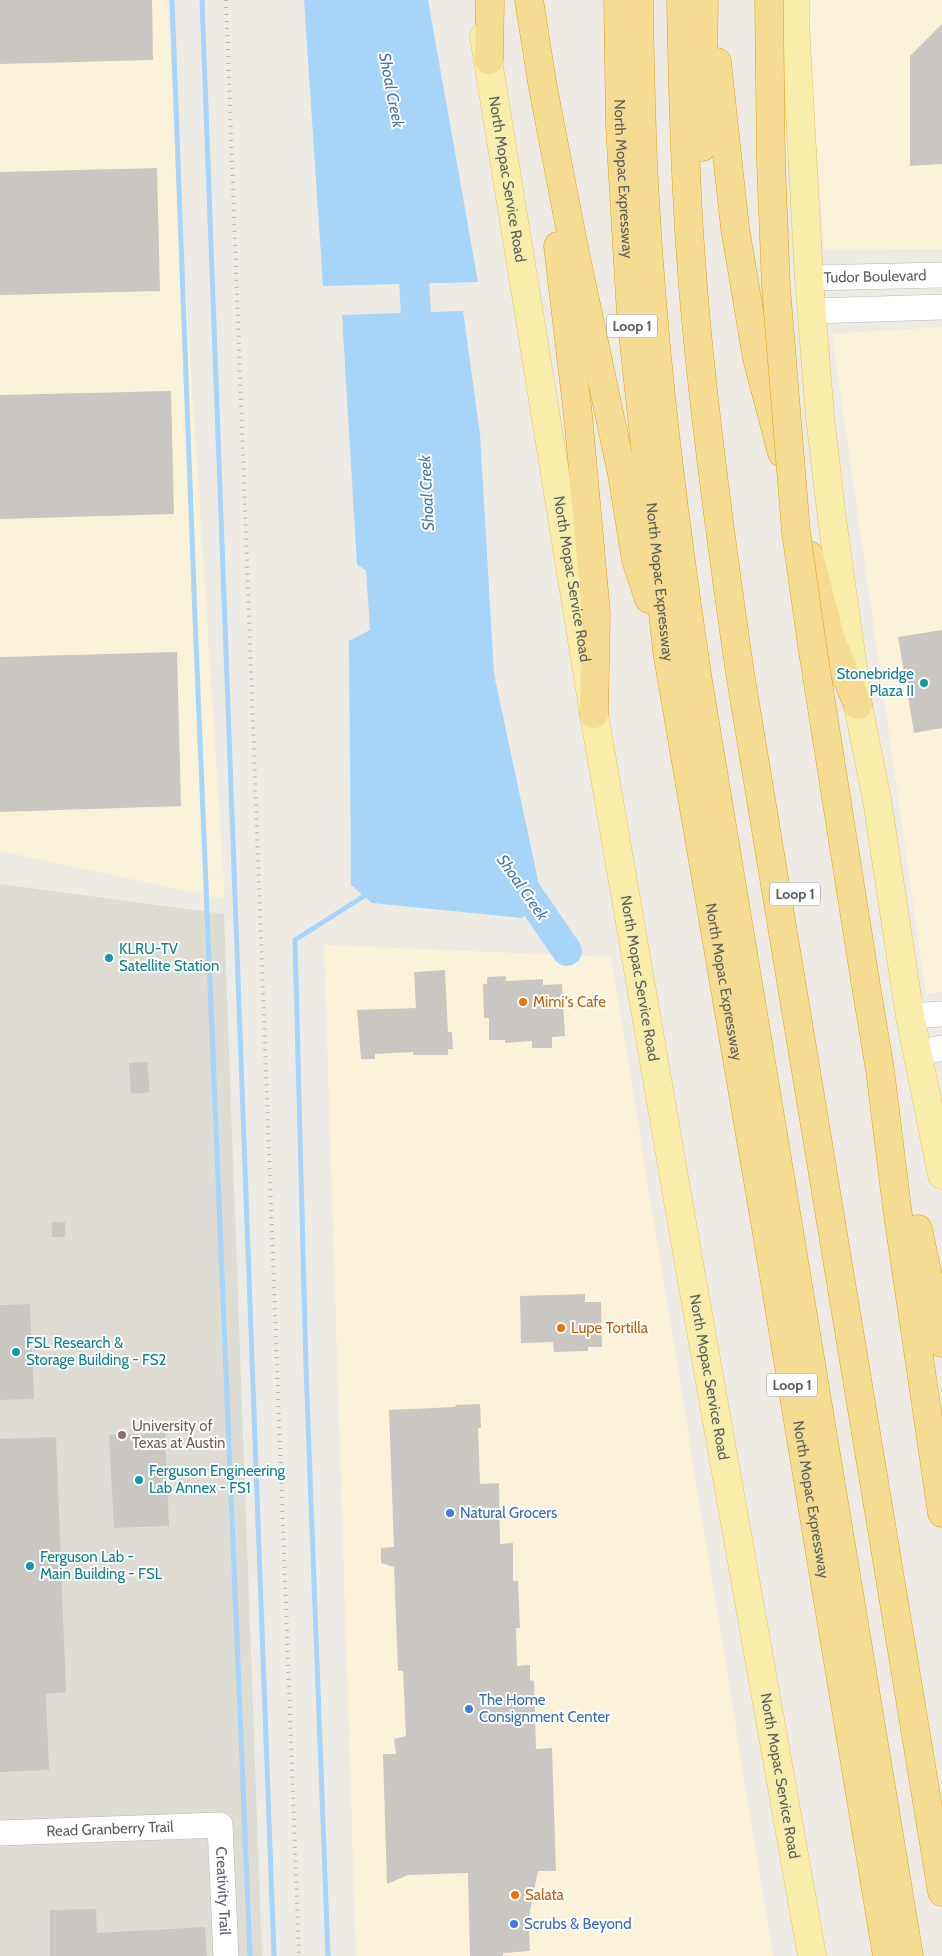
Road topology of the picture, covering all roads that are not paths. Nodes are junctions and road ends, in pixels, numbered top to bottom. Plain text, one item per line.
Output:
1 (477, 0) edge
2 (490, 0) edge
3 (618, 0) edge
4 (639, 0) edge
5 (681, 0) edge
6 (704, 0) edge
7 (708, 0) edge
8 (769, 0) edge
9 (795, 0) edge
10 (531, 12) edge
11 (489, 60) junction
12 (543, 88) junction
13 (942, 275) edge
14 (809, 278) junction
15 (942, 307) edge
16 (812, 311) junction
17 (667, 651) junction
18 (858, 705) junction
19 (594, 714) junction
20 (942, 1014) edge
21 (910, 1016) junction
22 (930, 1050) edge
23 (880, 1070) junction
24 (942, 1176) edge
25 (942, 1343) edge
26 (942, 1513) edge
27 (942, 1782) edge
28 (220, 1825) joint
29 (0, 1833) edge
30 (942, 1892) edge
31 (226, 1956) edge
32 (812, 1956) edge
33 (887, 1956) edge
34 (909, 1956) edge

1 - 11 main road, North Mopac Service Road
2 - 11 highway
3 - 17 highway, North Mopac Expressway / Loop 1
4 - 34 highway
5 - 30 highway
6 - 27 highway, Loop 1
7 - 18 highway
8 - 23 highway, bridge
9 - 14 main road
10 - 12 highway
11 - 19 main road, North Mopac Service Road
12 - 17 highway
12 - 19 highway
13 - 14 street, Tudor Boulevard
14 - 16 main road
15 - 16 street, Tudor Boulevard
16 - 18 main road
17 - 33 highway, North Mopac Expressway / Loop 1
18 - 21 main road
19 - 32 main road, North Mopac Service Road
20 - 21 street
21 - 22 main road
22 - 24 main road
23 - 25 highway
23 - 26 highway
28 - 29 street, Read Granberry Trail
28 - 31 street, Creativity Trail

